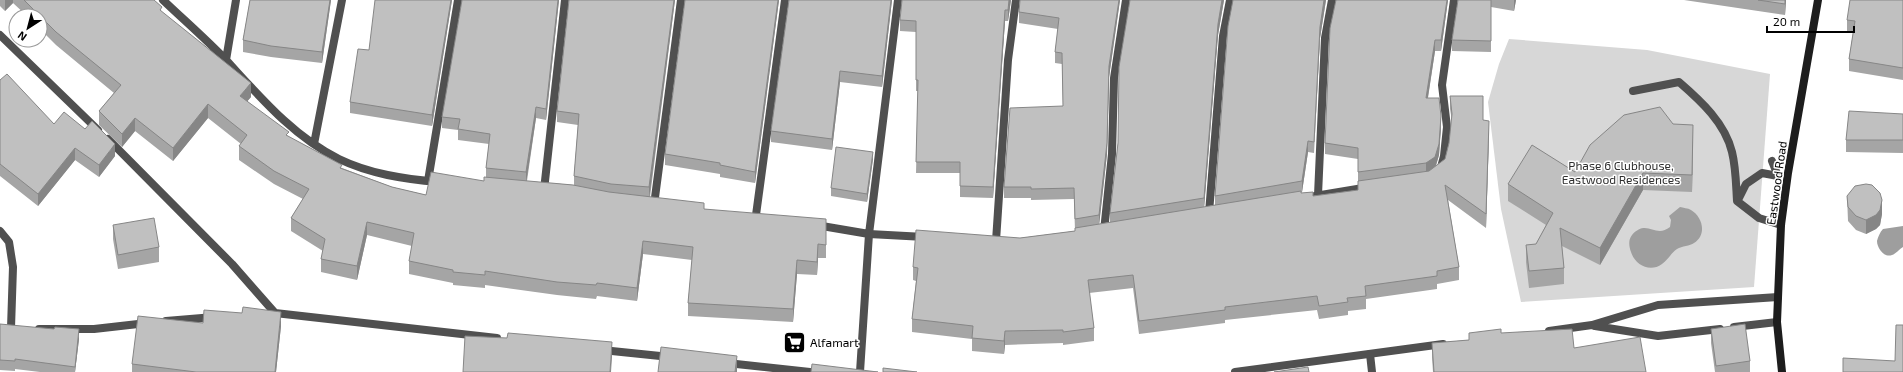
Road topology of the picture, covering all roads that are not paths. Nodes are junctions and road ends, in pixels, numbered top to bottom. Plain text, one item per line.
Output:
1 (163, 0) edge
2 (236, 0) edge
3 (342, 0) edge
4 (458, 0) edge
5 (565, 0) edge
6 (681, 0) edge
7 (785, 0) edge
8 (898, 0) edge
9 (1016, 0) edge
10 (1126, 0) edge
11 (1230, 0) edge
12 (1332, 0) edge
13 (1454, 0) edge
14 (1818, 0) edge
15 (0, 35) edge
16 (226, 60) junction
17 (1633, 91) dead end
18 (314, 144) junction
19 (1772, 161) dead end
20 (1434, 175) edge
21 (428, 181) junction
22 (451, 183) edge
23 (1381, 185) edge
24 (544, 190) edge
25 (1318, 195) junction
26 (1302, 198) edge
27 (1737, 201) junction
28 (654, 205) edge
29 (1209, 213) edge
30 (756, 215) edge
31 (809, 224) edge
32 (1781, 225) junction
33 (0, 231) edge
34 (1104, 231) edge
35 (869, 234) junction
36 (932, 237) edge
37 (995, 241) edge
38 (1778, 297) junction
39 (222, 317) edge
40 (1777, 322) junction
41 (1592, 325) junction
42 (0, 328) edge
43 (34, 329) edge
44 (1539, 332) edge
45 (504, 339) edge
46 (1454, 343) edge
47 (591, 349) edge
48 (1370, 354) junction
49 (678, 358) edge
50 (716, 362) edge
51 (810, 372) edge
52 (860, 372) edge
53 (1235, 372) edge
54 (1372, 372) edge
55 (1782, 372) edge

1 - 16 street
2 - 16 street
3 - 18 street
4 - 21 street
5 - 24 street
6 - 28 street
7 - 30 street
8 - 35 street
9 - 37 street
10 - 34 street
11 - 29 street
12 - 25 street
13 - 20 street
14 - 32 main road, Eastwood Road
15 - 45 street
16 - 18 street
17 - 27 street
18 - 21 street
19 - 27 street
21 - 22 street
23 - 25 street
25 - 26 street
27 - 32 street
31 - 35 street
32 - 38 main road, Eastwood Road
33 - 42 street
35 - 36 street
35 - 52 street
38 - 40 main road, Eastwood Road
38 - 41 street
39 - 43 street
40 - 41 street
40 - 55 main road, Eastwood Road
41 - 44 street
46 - 48 street
47 - 49 street
48 - 53 street
48 - 54 street
50 - 51 street

